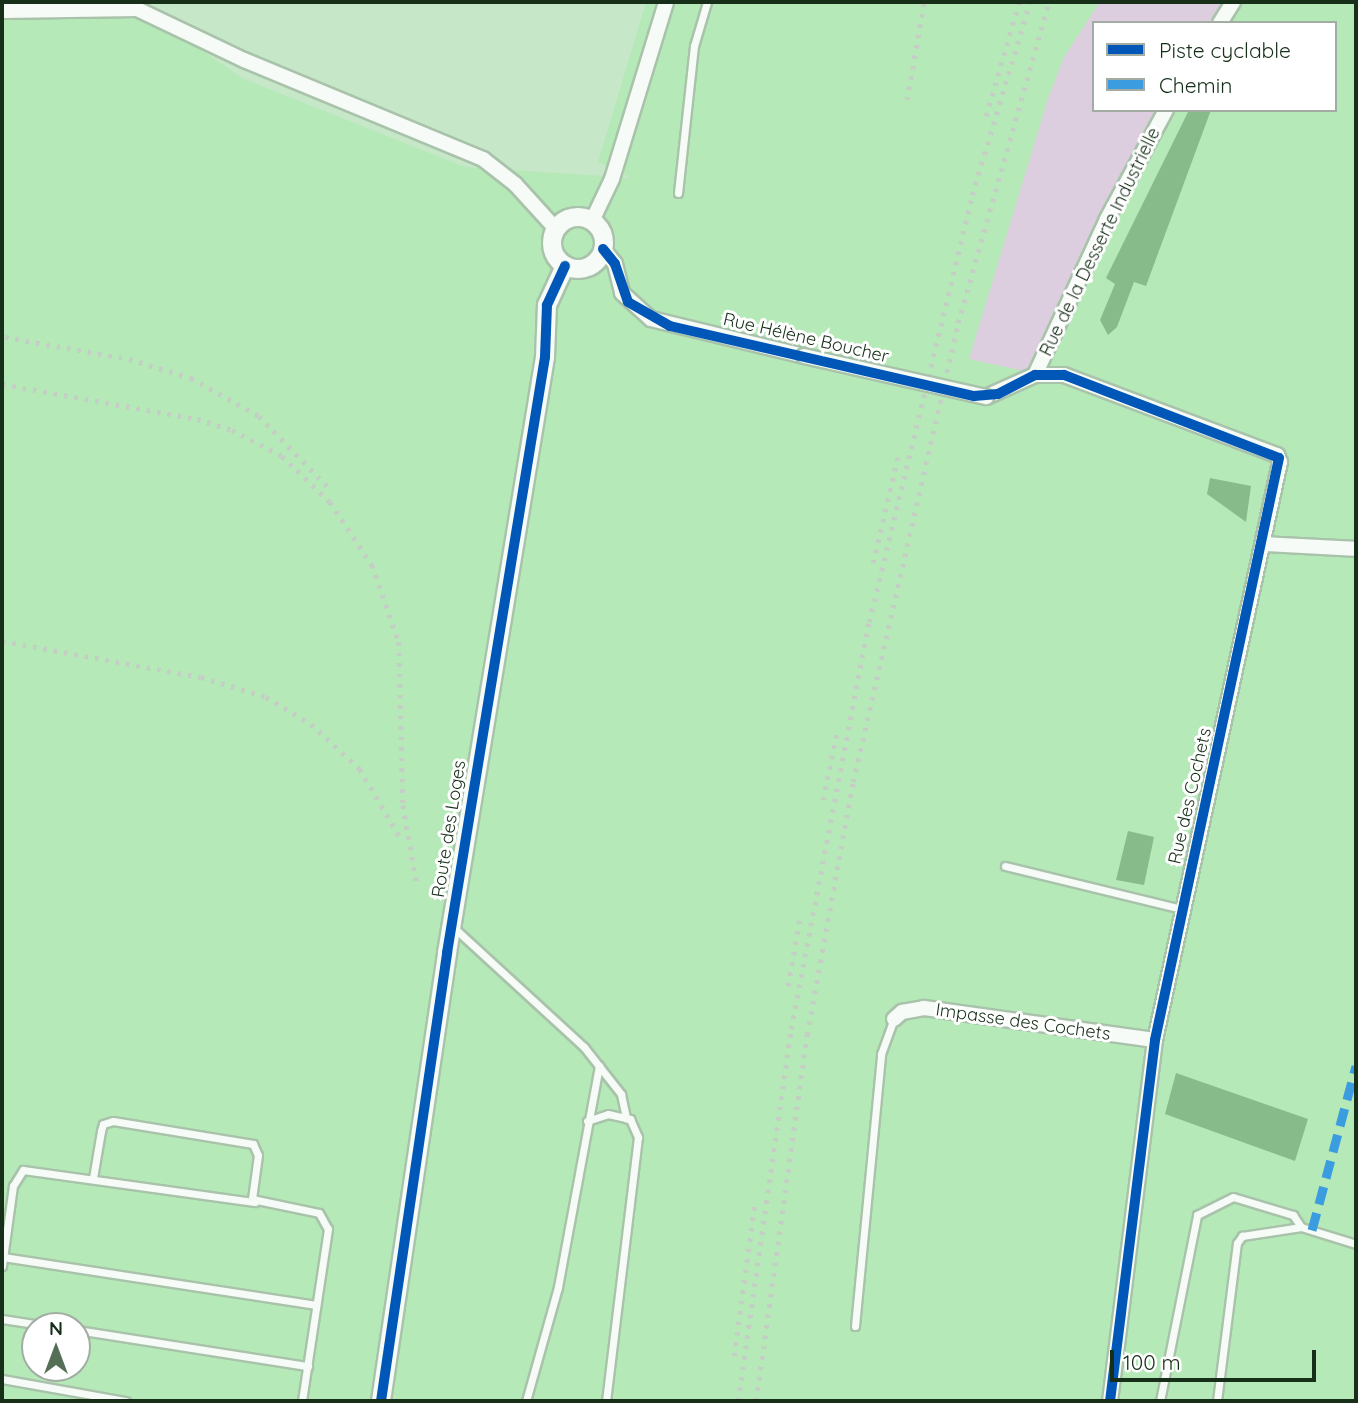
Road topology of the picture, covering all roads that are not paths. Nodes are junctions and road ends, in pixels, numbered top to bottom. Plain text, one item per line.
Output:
1 (666, 2) edge
2 (707, 2) edge
3 (1233, 2) edge
4 (2, 11) edge
5 (1221, 21) edge
6 (1165, 112) edge
7 (677, 193) dead end
8 (592, 221) junction
9 (556, 229) junction
10 (603, 249) junction
11 (565, 266) junction
12 (1035, 375) junction
13 (1264, 544) junction
14 (1356, 549) edge
15 (1005, 866) dead end
16 (1182, 909) junction
17 (452, 925) junction
18 (894, 1019) joint
19 (1154, 1040) junction
20 (599, 1066) junction
21 (626, 1118) junction
22 (587, 1122) junction
23 (93, 1178) junction
24 (256, 1202) junction
25 (1301, 1227) junction
26 (1356, 1244) edge
27 (2, 1262) edge
28 (316, 1305) junction
29 (2, 1319) edge
30 (21, 1322) edge
31 (855, 1326) dead end
32 (91, 1332) edge
33 (307, 1366) junction
34 (2, 1378) edge
35 (66, 1392) junction
36 (64, 1401) edge
37 (126, 1401) edge
38 (302, 1401) edge
39 (381, 1401) edge
40 (526, 1401) edge
41 (606, 1401) edge
42 (1110, 1401) edge
43 (1160, 1401) edge
44 (1217, 1401) edge

1 - 8 street
2 - 7 lane
3 - 5 street
4 - 9 street
6 - 12 street, Rue de la Desserte Industrielle
8 - 9 street
8 - 10 street
9 - 11 street
10 - 11 street
10 - 12 street, Rue Hélène Boucher, bridge
11 - 17 street, Route des Loges
12 - 13 street, Rue des Cochets
13 - 14 street
13 - 16 street, Rue des Cochets
15 - 16 lane
16 - 19 street, Rue des Cochets
17 - 20 lane
17 - 39 street, Route des Loges
18 - 19 street, Impasse des Cochets
18 - 31 lane
19 - 42 street, Rue des Cochets
20 - 21 lane
20 - 22 lane
21 - 22 lane
21 - 41 lane
22 - 40 lane
23 - 24 lane
23 - 24 lane
23 - 27 lane
24 - 28 lane
25 - 26 lane
25 - 43 lane
25 - 44 lane
27 - 28 lane
28 - 33 lane
29 - 30 lane
32 - 33 lane
33 - 38 lane
34 - 35 lane
35 - 36 lane
35 - 37 lane

